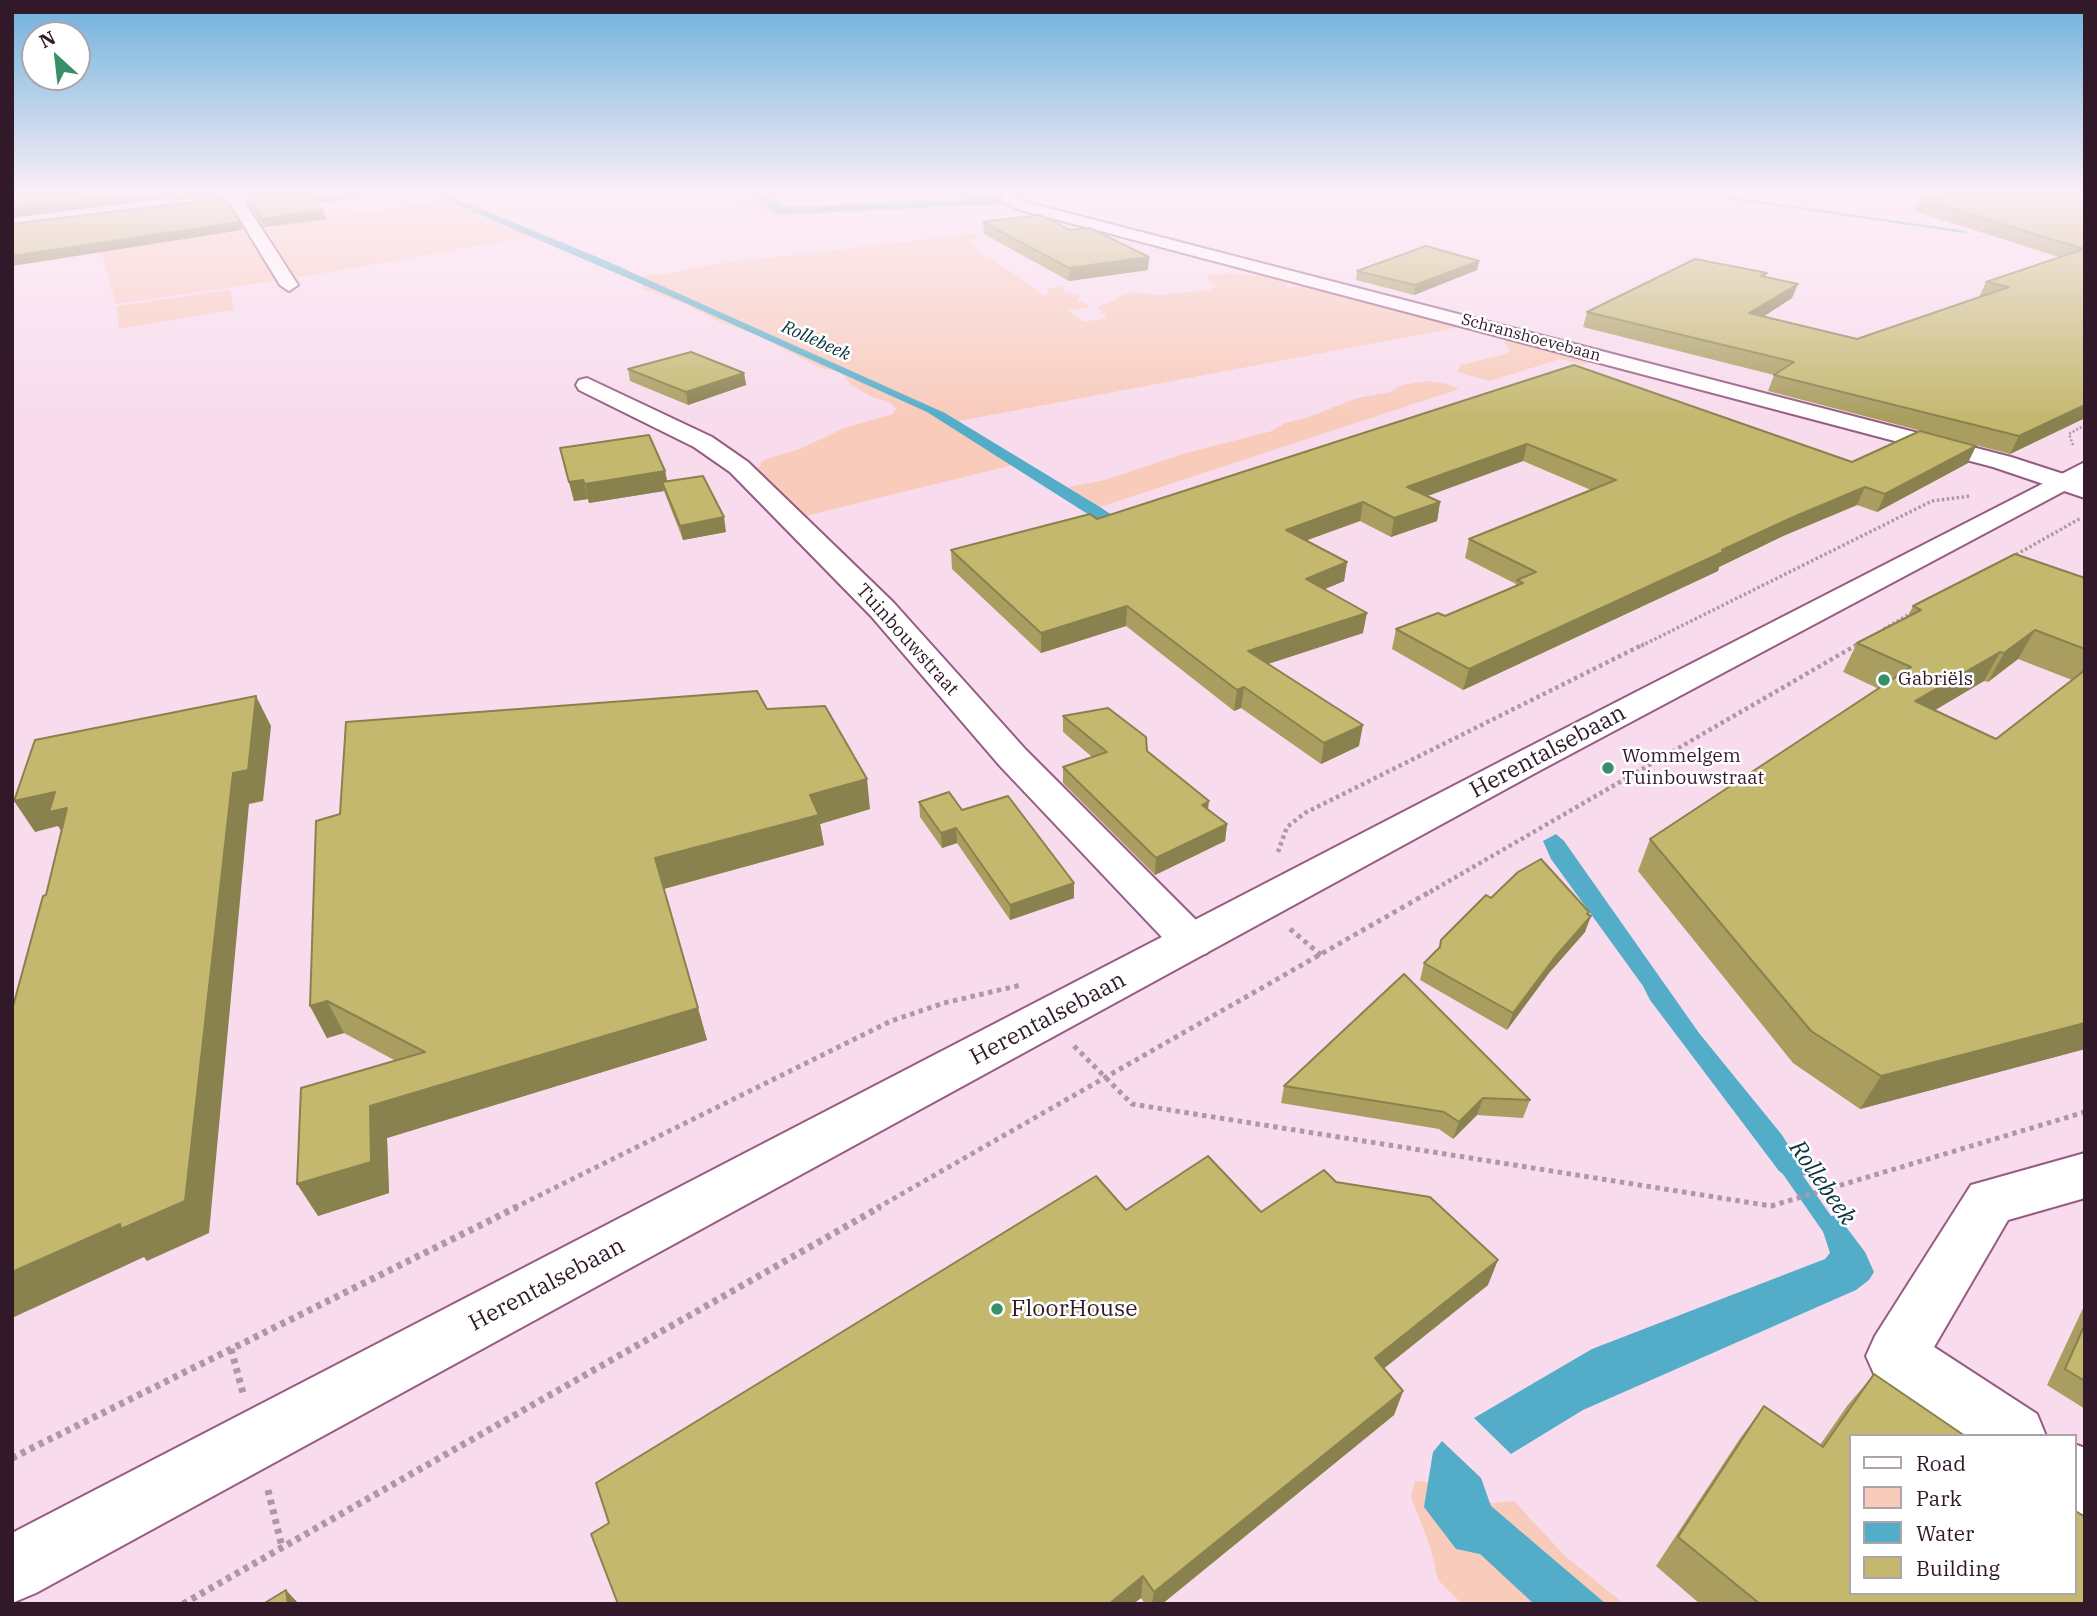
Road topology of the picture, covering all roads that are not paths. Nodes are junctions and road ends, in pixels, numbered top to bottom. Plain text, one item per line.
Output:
1 (278, 267) edge
2 (1259, 267) edge
3 (289, 285) dead end
4 (587, 385) dead end
5 (2065, 478) edge
6 (1192, 943) junction
7 (2085, 1175) edge
8 (2012, 1434) edge
9 (12, 1569) edge

1 - 3 street
2 - 5 street, Schranshoevebaan
4 - 6 street, Tuinbouwstraat
5 - 6 street, Herentalsebaan
6 - 9 street, Herentalsebaan
7 - 8 street

